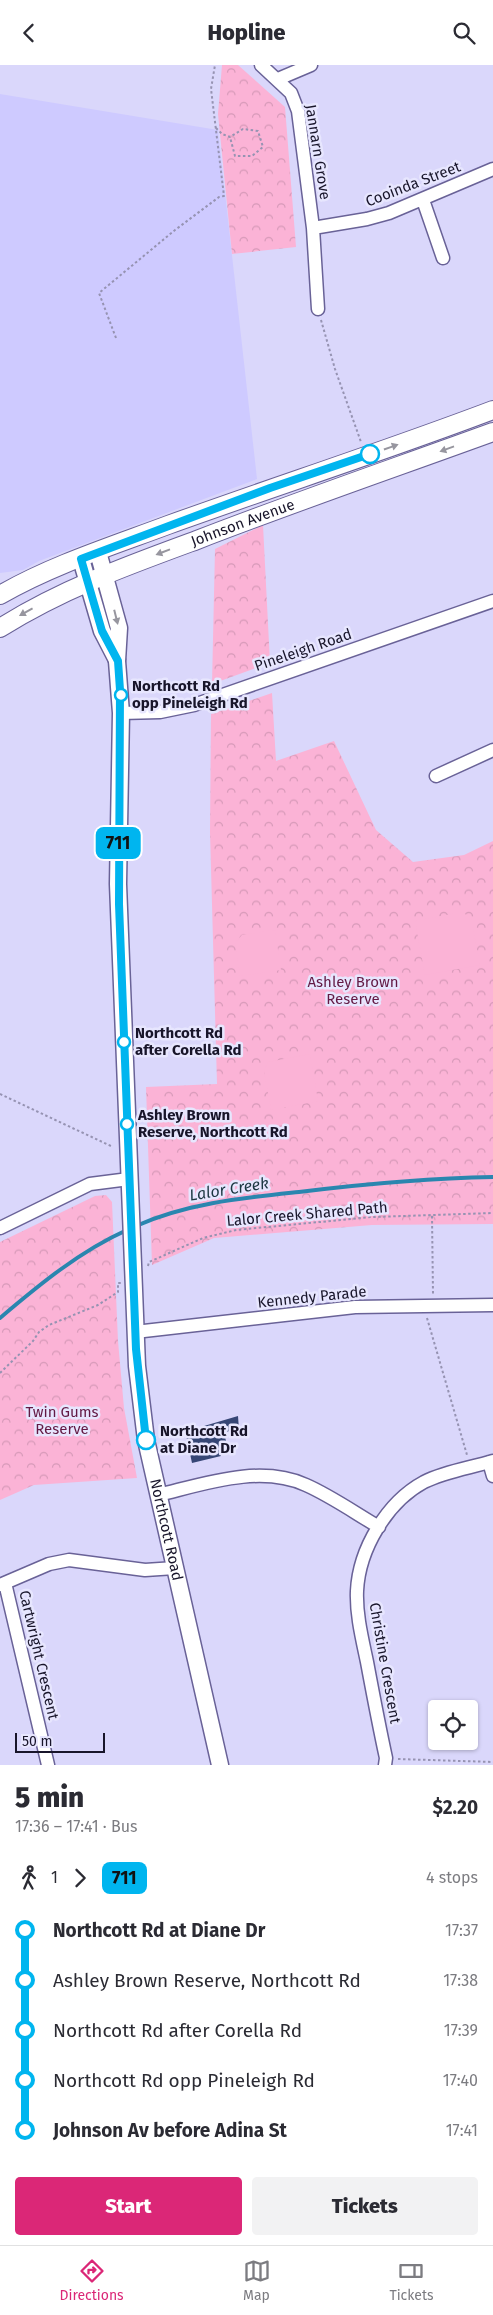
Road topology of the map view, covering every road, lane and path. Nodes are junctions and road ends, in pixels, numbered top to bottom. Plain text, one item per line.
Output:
1 (214, 65) edge
2 (261, 65) edge
3 (311, 65) edge
4 (278, 79) junction
5 (216, 128) junction
6 (230, 137) junction
7 (493, 169) edge
8 (423, 200) junction
9 (313, 228) junction
10 (443, 258) dead end
11 (318, 309) joint
12 (116, 338) dead end
13 (493, 410) edge
14 (493, 432) edge
15 (362, 444) dead end
16 (98, 552) junction
17 (81, 559) junction
18 (105, 574) junction
19 (88, 581) junction
20 (0, 595) edge
21 (493, 601) edge
22 (0, 627) edge
23 (118, 661) junction
24 (121, 713) junction
25 (493, 750) edge
26 (436, 777) dead end
27 (0, 1093) edge
28 (112, 1147) dead end
29 (129, 1179) junction
30 (493, 1213) edge
31 (432, 1215) junction
32 (0, 1228) edge
33 (148, 1271) dead end
34 (118, 1283) dead end
35 (493, 1305) edge
36 (430, 1306) junction
37 (135, 1332) junction
38 (0, 1373) edge
39 (491, 1461) edge
40 (470, 1467) junction
41 (493, 1476) edge
42 (158, 1495) junction
43 (379, 1527) junction
44 (175, 1568) junction
45 (3, 1584) edge
46 (385, 1762) edge
47 (493, 1762) edge
48 (48, 1765) edge
49 (220, 1765) edge

1 - 5 path
2 - 4 street, Jannarn Grove
3 - 4 street
4 - 9 street, Jannarn Grove
5 - 6 path
5 - 12 path
6 - 6 path
7 - 8 street, Cooinda Street
8 - 9 street, Cooinda Street
8 - 10 street
9 - 11 street, Jannarn Grove
11 - 15 path
16 -> 13 main road, Johnson Avenue
14 -> 18 main road, Johnson Avenue
16 - 17 main road, Johnson Avenue
16 - 18 street, Northcott Road
17 - 19 street, Northcott Road
17 - 20 main road, Johnson Avenue
18 - 19 main road, Johnson Avenue
18 -> 23 street, Northcott Road
19 -> 22 main road, Johnson Avenue
19 - 23 street, Northcott Road
21 - 24 street, Pineleigh Road
23 - 24 street, Northcott Road
24 - 29 street, Northcott Road
25 - 26 street
27 - 28 path
29 - 32 street
29 - 37 street, Northcott Road
30 - 31 path, Lalor Creek Shared Path
31 - 33 path, Lalor Creek Shared Path
31 - 36 path
34 - 38 path
35 - 36 street, Kennedy Parade
36 - 37 street, Kennedy Parade
36 - 40 path
37 - 42 street, Northcott Road
39 - 40 street, Christine Crescent
39 - 41 street
40 - 43 street, Christine Crescent
42 - 43 street
42 - 44 street, Northcott Road
43 - 46 street, Christine Crescent
44 - 45 street
44 - 49 street, Northcott Road
45 - 48 street, Cartwright Crescent
46 - 47 path

